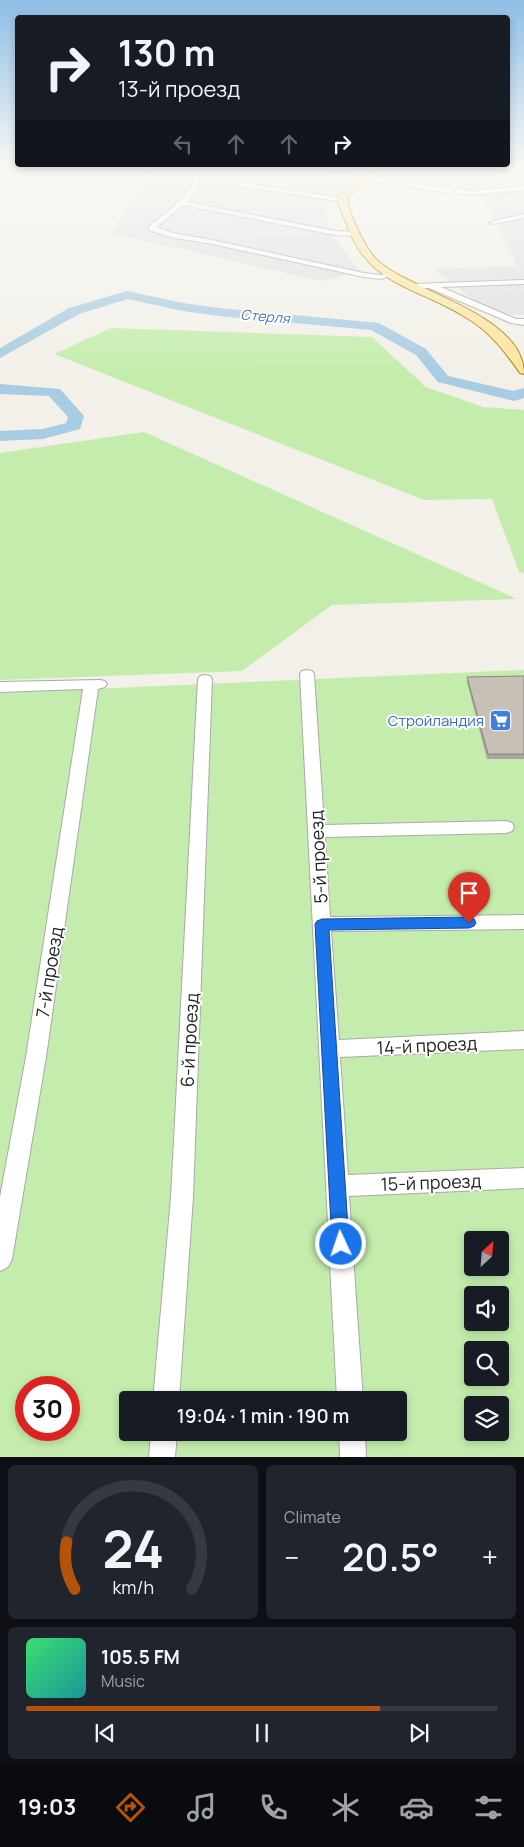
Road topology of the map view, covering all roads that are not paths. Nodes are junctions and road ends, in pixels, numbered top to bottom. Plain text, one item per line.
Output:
1 (182, 237) edge
2 (356, 237) edge
3 (391, 274) junction
4 (524, 282) edge
5 (429, 285) junction
6 (412, 286) junction
7 (524, 322) edge
8 (524, 370) edge
9 (307, 674) dead end
10 (205, 680) dead end
11 (0, 687) edge
12 (506, 828) dead end
13 (317, 831) junction
14 (524, 922) edge
15 (322, 924) junction
16 (524, 1040) edge
17 (329, 1050) junction
18 (524, 1178) edge
19 (337, 1186) junction
20 (0, 1259) edge
21 (167, 1391) edge
22 (349, 1391) edge
23 (163, 1441) edge
24 (352, 1441) edge
25 (162, 1457) edge
26 (353, 1457) edge

1 - 3 street
2 - 3 main road
3 - 6 main road
4 - 5 street
5 - 6 street
5 - 7 street
6 - 8 main road
9 - 13 street, 5-й проезд
10 - 21 street, 6-й проезд
11 - 20 street, 7-й проезд
12 - 13 street
13 - 15 street, 5-й проезд
14 - 15 street
15 - 17 street, 5-й проезд
16 - 17 street, 14-й проезд
17 - 19 street, 5-й проезд
18 - 19 street, 15-й проезд
19 - 22 street, 5-й проезд
23 - 25 street
24 - 26 street

